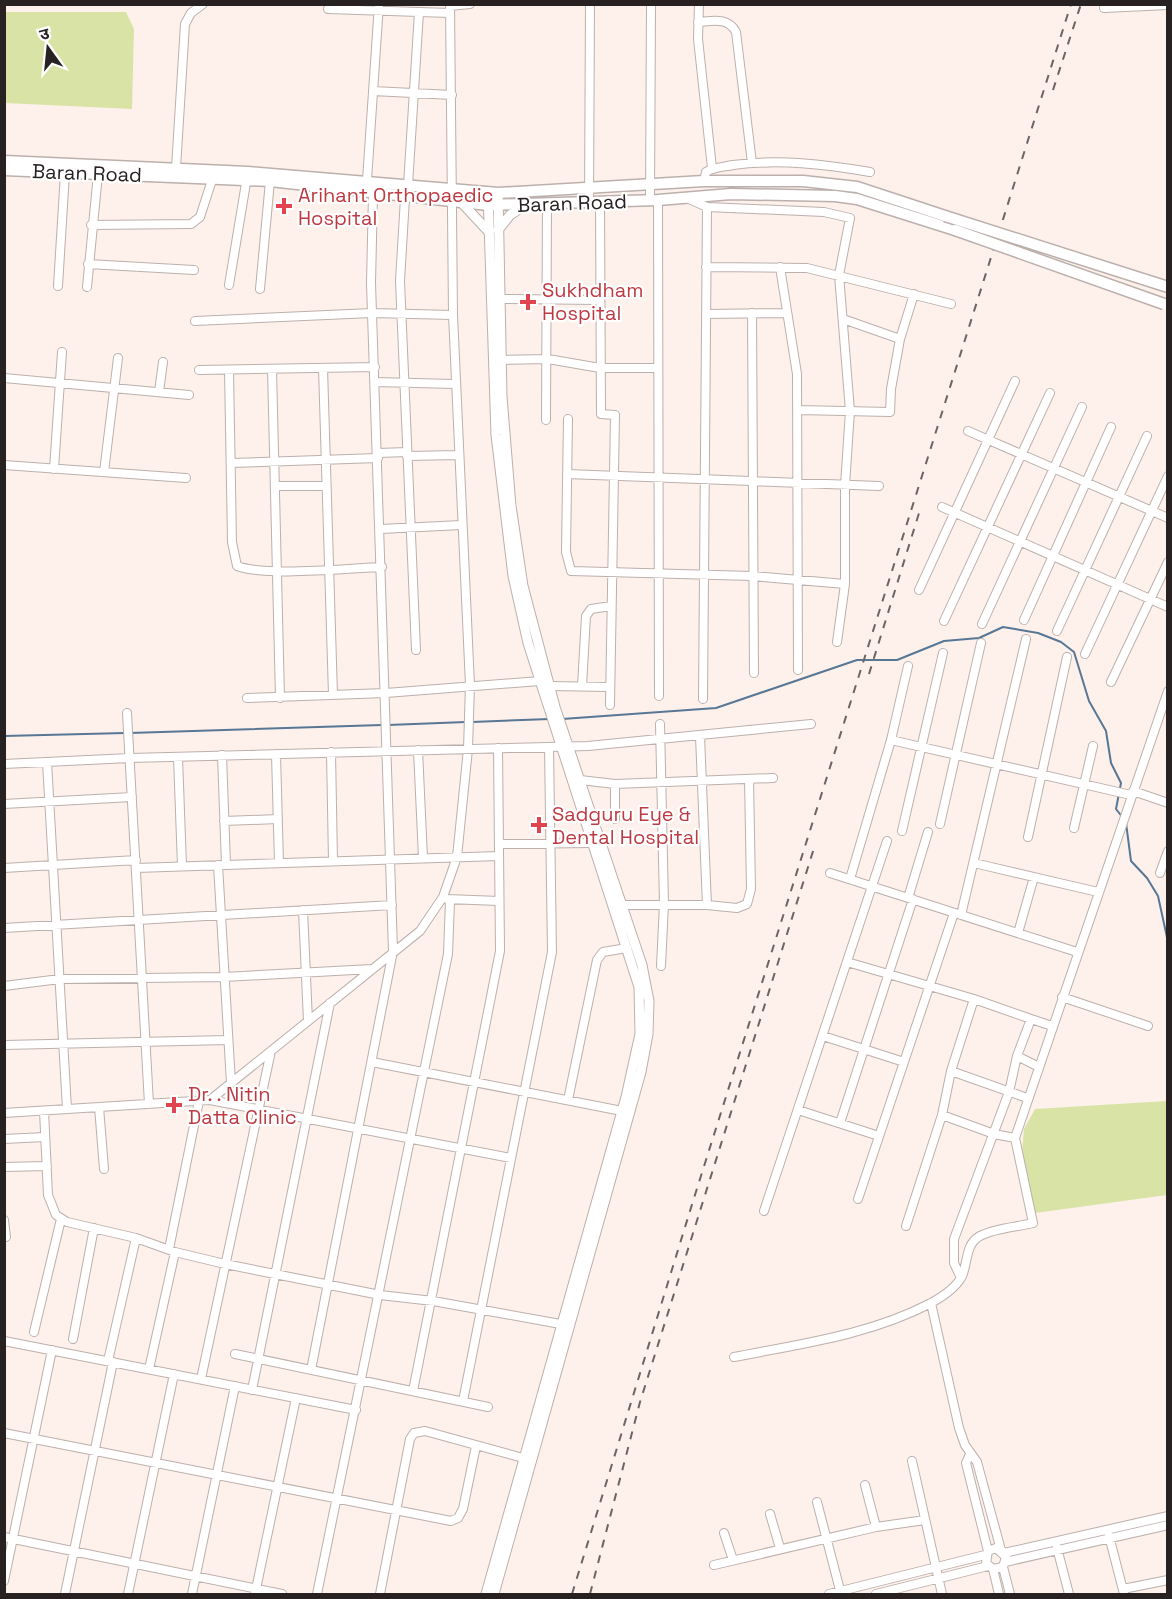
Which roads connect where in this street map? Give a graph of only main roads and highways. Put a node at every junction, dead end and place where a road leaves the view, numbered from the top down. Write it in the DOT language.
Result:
graph roads {
  1 [pos="4,161"];
  2 [pos="4,170"];
  3 [pos="247,176"];
  4 [pos="1167,287"];
  5 [pos="1166,304"];
  1 -- 3 [label="main road, Baran Road"];
  2 -- 3 [label="main road, Baran Road"];
  3 -- 4 [label="main road, Baran Road, bridge"];
  3 -- 5 [label="main road, Baran Road, bridge"];
}
